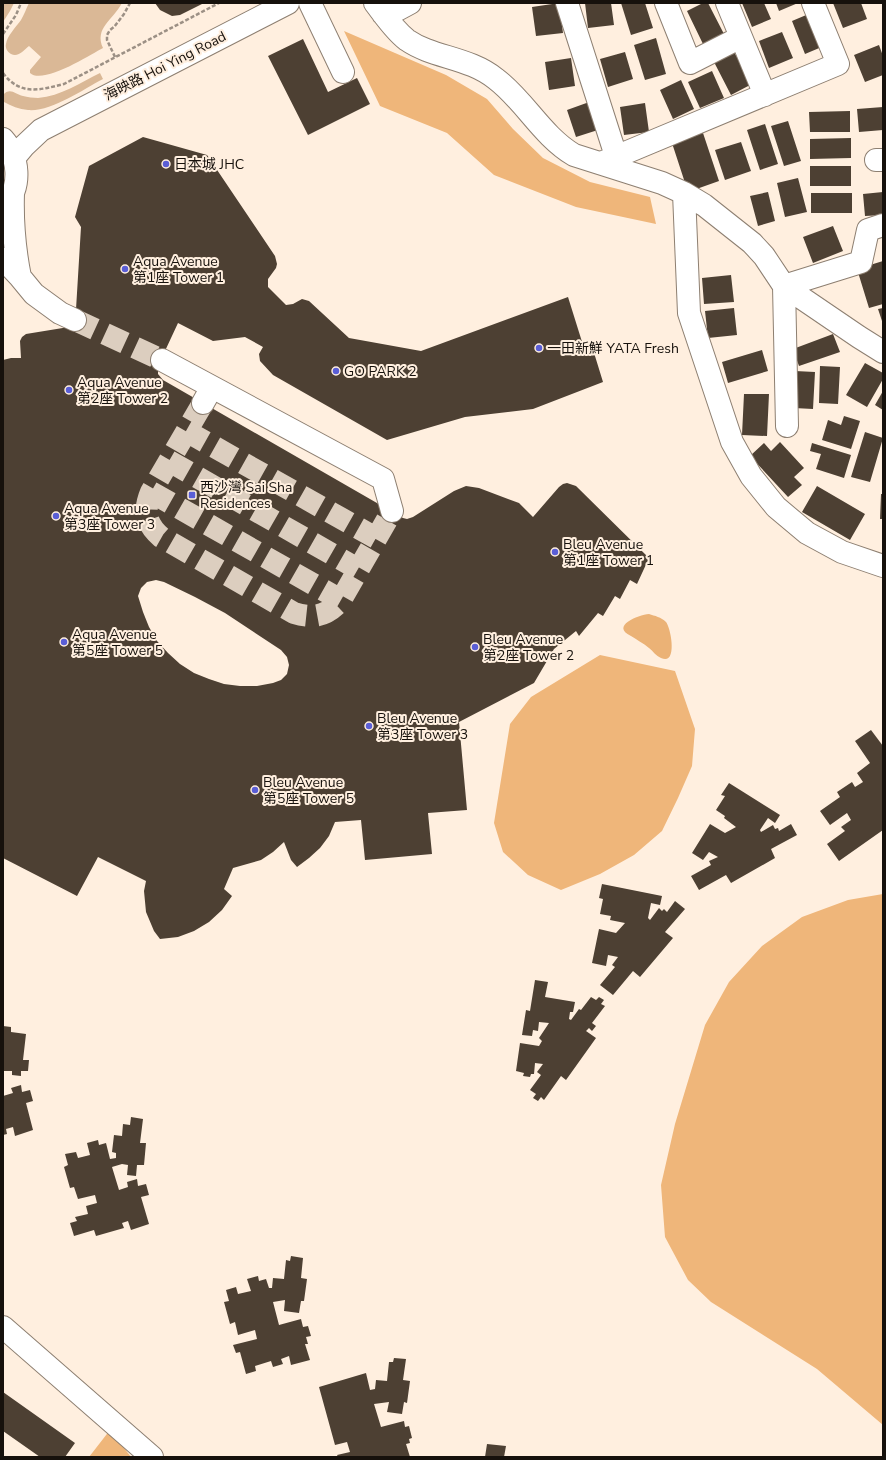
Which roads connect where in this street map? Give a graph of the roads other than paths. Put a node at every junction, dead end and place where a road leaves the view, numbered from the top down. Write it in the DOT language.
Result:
graph roads {
  1 [pos="288,3"];
  2 [pos="310,3"];
  3 [pos="410,3"];
  4 [pos="567,3"];
  5 [pos="666,3"];
  6 [pos="727,3"];
  7 [pos="814,3"];
  8 [pos="379,9"];
  9 [pos="741,37"];
  10 [pos="343,72"];
  11 [pos="765,95"];
  12 [pos="41,130"];
  13 [pos="3,131"];
  14 [pos="3,139"];
  15 [pos="14,158"];
  16 [pos="608,160"];
  17 [pos="684,193"];
  18 [pos="8,200"];
  19 [pos="883,225"];
  20 [pos="3,259"];
  21 [pos="20,277"];
  22 [pos="784,286"];
  23 [pos="75,320"];
  24 [pos="883,352"];
  25 [pos="162,360"];
  26 [pos="787,426"];
  27 [pos="392,511"];
  28 [pos="883,566"];
  29 [pos="3,1327"];
  30 [pos="152,1457"];
  1 -- 12 [label="street, 海映路 Hoi Ying Road"];
  2 -- 10 [label="street"];
  3 -- 8 [label="street"];
  4 -- 16 [label="street"];
  5 -- 9 [label="street"];
  6 -- 9 [label="street"];
  7 -- 11 [label="street"];
  8 -- 16 [label="street"];
  9 -- 11 [label="street"];
  11 -- 16 [label="street"];
  12 -- 13 [label="street, 海映路 Hoi Ying Road"];
  12 -- 15 [label="street, 海映路 Hoi Ying Road"];
  14 -- 15 [label="street"];
  15 -- 18 [label="street"];
  16 -- 17 [label="street"];
  17 -- 22 [label="street"];
  17 -- 28 [label="street"];
  18 -- 21 [label="street"];
  19 -- 22 [label="street"];
  20 -- 21 [label="street"];
  21 -- 23 [label="street"];
  22 -- 24 [label="street"];
  22 -- 26 [label="street"];
  25 -- 27 [label="street"];
  29 -- 30 [label="street"];
}
